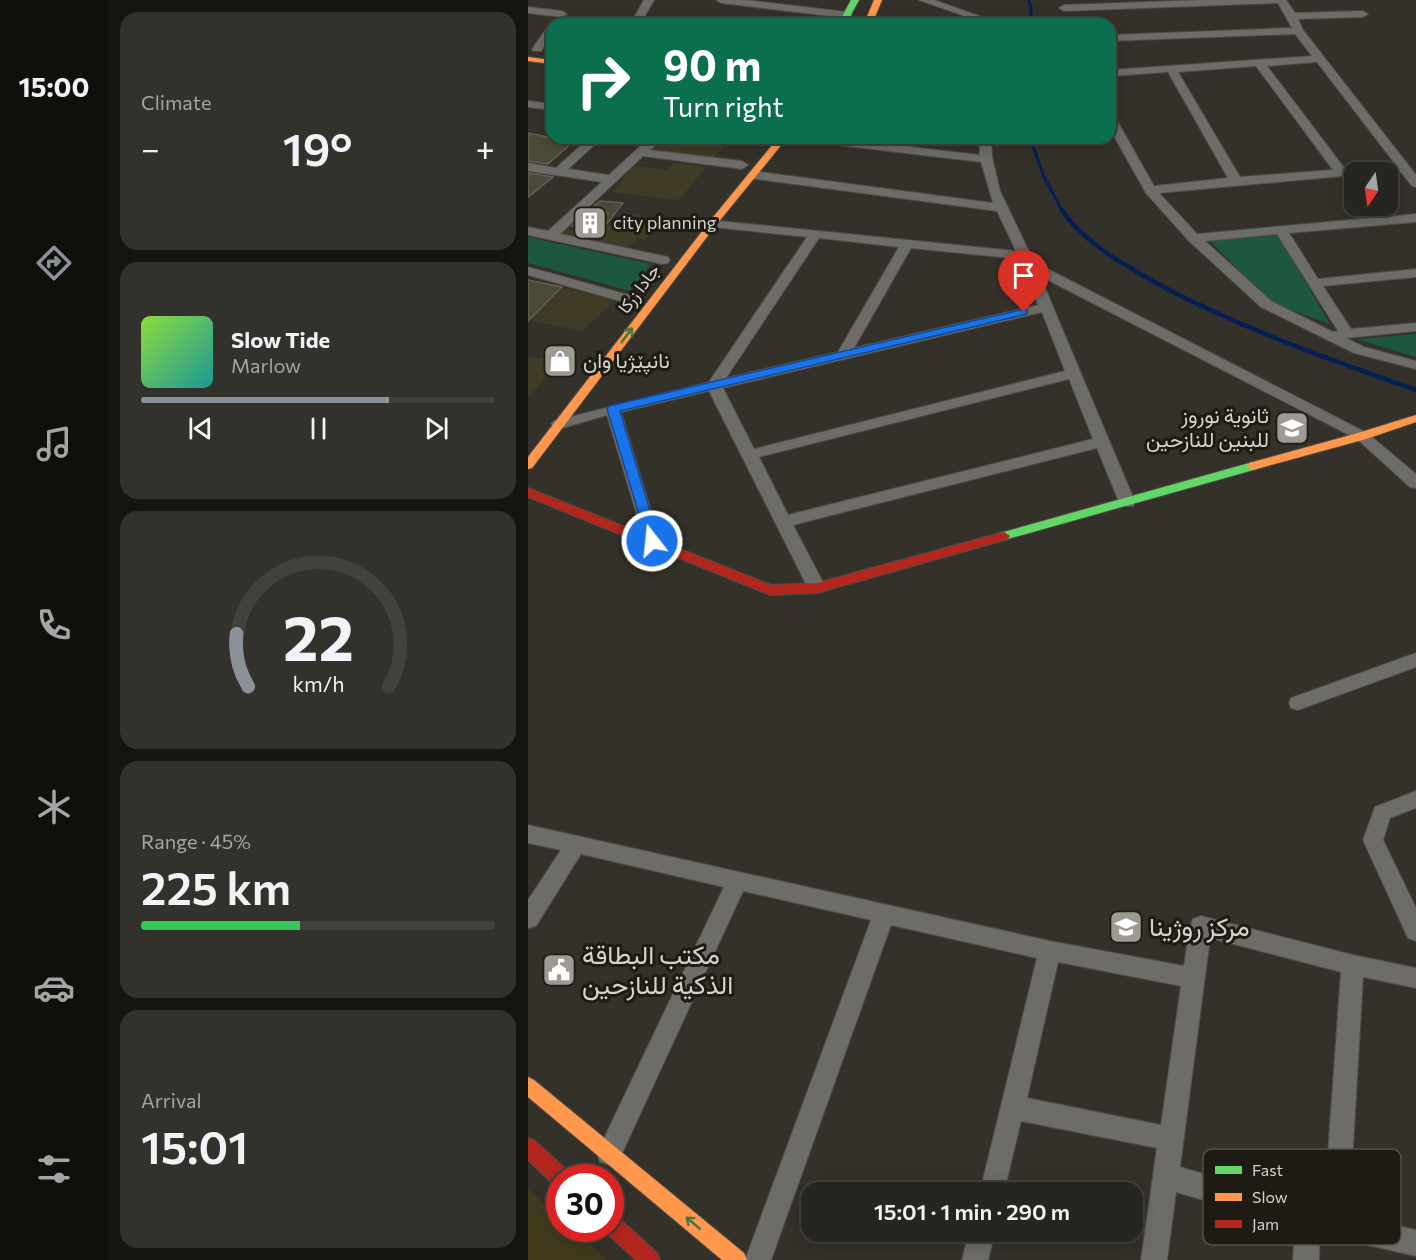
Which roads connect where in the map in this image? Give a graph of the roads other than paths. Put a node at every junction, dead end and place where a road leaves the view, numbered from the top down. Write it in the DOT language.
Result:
graph roads {
  1 [pos="649,0"];
  2 [pos="721,0"];
  3 [pos="855,0"];
  4 [pos="879,0"];
  5 [pos="924,0"];
  6 [pos="1281,0"];
  7 [pos="764,2"];
  8 [pos="1064,8"];
  9 [pos="528,10"];
  10 [pos="1363,14"];
  11 [pos="1292,16"];
  12 [pos="980,17"];
  13 [pos="559,18"];
  14 [pos="638,18"];
  15 [pos="840,18"];
  16 [pos="846,18"];
  17 [pos="871,18"];
  18 [pos="1298,31"];
  19 [pos="546,35"];
  20 [pos="1116,38"];
  21 [pos="546,51"];
  22 [pos="531,52"];
  23 [pos="546,59"];
  24 [pos="1320,60"];
  25 [pos="1259,63"];
  26 [pos="1171,69"];
  27 [pos="1116,73"];
  28 [pos="528,104"];
  29 [pos="546,107"];
  30 [pos="546,108"];
  31 [pos="528,117"];
  32 [pos="1116,133"];
  33 [pos="589,144"];
  34 [pos="649,144"];
  35 [pos="778,144"];
  36 [pos="856,144"];
  37 [pos="985,144"];
  38 [pos="639,152"];
  39 [pos="986,159"];
  40 [pos="745,160"];
  41 [pos="528,167"];
  42 [pos="1404,168"];
  43 [pos="558,172"];
  44 [pos="1342,173"];
  45 [pos="753,175"];
  46 [pos="609,179"];
  47 [pos="1236,181"];
  48 [pos="728,182"];
  49 [pos="1416,183"];
  50 [pos="1150,190"];
  51 [pos="999,208"];
  52 [pos="1416,218"];
  53 [pos="713,223"];
  54 [pos="528,231"];
  55 [pos="1282,232"];
  56 [pos="815,234"];
  57 [pos="550,236"];
  58 [pos="1194,238"];
  59 [pos="906,245"];
  60 [pos="667,255"];
  61 [pos="1027,260"];
  62 [pos="528,271"];
  63 [pos="1416,273"];
  64 [pos="651,276"];
  65 [pos="1315,283"];
  66 [pos="631,300"];
  67 [pos="1046,307"];
  68 [pos="1416,327"];
  69 [pos="1347,334"];
  70 [pos="1330,336"];
  71 [pos="843,355"];
  72 [pos="1416,364"];
  73 [pos="1074,374"];
  74 [pos="714,385"];
  75 [pos="613,409"];
  76 [pos="1416,418"];
  77 [pos="559,424"];
  78 [pos="1362,436"];
  79 [pos="1102,442"];
  80 [pos="749,455"];
  81 [pos="528,465"];
  82 [pos="1416,483"];
  83 [pos="528,492"];
  84 [pos="1127,502"];
  85 [pos="784,522"];
  86 [pos="652,541"];
  87 [pos="818,588"];
  88 [pos="1416,660"];
  89 [pos="1298,703"];
  90 [pos="1416,799"];
  91 [pos="528,834"];
  92 [pos="576,844"];
  93 [pos="737,881"];
  94 [pos="884,914"];
  95 [pos="528,919"];
  96 [pos="1416,930"];
  97 [pos="1050,951"];
  98 [pos="1353,965"];
  99 [pos="1411,974"];
  100 [pos="1194,978"];
  101 [pos="528,1086"];
  102 [pos="1012,1107"];
  103 [pos="1171,1138"];
  104 [pos="528,1147"];
  105 [pos="1341,1149"];
  106 [pos="609,1153"];
  107 [pos="546,1164"];
  108 [pos="1166,1176"];
  109 [pos="994,1182"];
  110 [pos="1203,1187"];
  111 [pos="624,1236"];
  112 [pos="1401,1240"];
  113 [pos="980,1242"];
  114 [pos="1416,1243"];
  115 [pos="1307,1245"];
  116 [pos="650,1260"];
  117 [pos="738,1260"];
  118 [pos="758,1260"];
  119 [pos="975,1260"];
  120 [pos="1154,1260"];
  121 [pos="1306,1260"];
  1 -- 14 [label="street"];
  2 -- 7 [label="street"];
  3 -- 16 [label="main road"];
  4 -- 17 [label="main road"];
  5 -- 12 [label="street"];
  6 -- 8 [label="street"];
  6 -- 11 [label="street"];
  7 -- 15 [label="street"];
  9 -- 13 [label="street"];
  10 -- 11 [label="street"];
  11 -- 18 [label="street"];
  18 -- 20 [label="street"];
  18 -- 24 [label="street"];
  19 -- 22 [label="street"];
  21 -- 22 [label="main road"];
  22 -- 23 [label="main road"];
  24 -- 25 [label="street"];
  24 -- 42 [label="street"];
  25 -- 26 [label="street"];
  25 -- 44 [label="street"];
  26 -- 27 [label="street"];
  26 -- 47 [label="street"];
  28 -- 29 [label="street"];
  30 -- 31 [label="street"];
  32 -- 50 [label="street"];
  33 -- 43 [label="street"];
  34 -- 38 [label="street"];
  35 -- 45 [label="main road, جادا زرکا"];
  36 -- 39 [label="street"];
  37 -- 39 [label="street"];
  38 -- 40 [label="street"];
  38 -- 46 [label="street"];
  39 -- 51 [label="street"];
  40 -- 48 [label="main road"];
  41 -- 43 [label="street"];
  42 -- 44 [label="street"];
  42 -- 49 [label="street"];
  43 -- 46 [label="street"];
  44 -- 47 [label="street"];
  45 -- 51 [label="street"];
  45 -- 53 [label="main road, جادا زرکا"];
  46 -- 57 [label="street"];
  47 -- 50 [label="street"];
  50 -- 58 [label="street"];
  51 -- 61 [label="street"];
  52 -- 55 [label="street"];
  53 -- 56 [label="street"];
  77 -- 53 [label="main road, جادا زرکا, one-way"];
  54 -- 57 [label="street"];
  55 -- 58 [label="street"];
  55 -- 65 [label="street"];
  56 -- 59 [label="street"];
  56 -- 74 [label="street"];
  57 -- 60 [label="street"];
  58 -- 70 [label="street"];
  59 -- 61 [label="street"];
  59 -- 71 [label="street"];
  60 -- 64 [label="main road, جادا زرکا"];
  61 -- 67 [label="street"];
  61 -- 78 [label="street"];
  62 -- 66 [label="street"];
  63 -- 65 [label="street"];
  65 -- 69 [label="street"];
  67 -- 71 [label="street"];
  67 -- 73 [label="street"];
  68 -- 69 [label="street"];
  69 -- 70 [label="street"];
  70 -- 72 [label="street"];
  71 -- 74 [label="street"];
  73 -- 79 [label="street"];
  73 -- 80 [label="street"];
  74 -- 75 [label="street"];
  74 -- 80 [label="street"];
  75 -- 77 [label="street"];
  75 -- 86 [label="street"];
  76 -- 78 [label="main road"];
  77 -- 81 [label="main road, جادا زرکا"];
  78 -- 82 [label="street"];
  78 -- 84 [label="main road"];
  79 -- 84 [label="street"];
  79 -- 85 [label="street"];
  80 -- 85 [label="street"];
  83 -- 86 [label="main road"];
  84 -- 87 [label="main road"];
  85 -- 87 [label="street"];
  86 -- 87 [label="main road"];
  88 -- 89 [label="street"];
  90 -- 96 [label="street"];
  91 -- 92 [label="street"];
  92 -- 93 [label="street"];
  92 -- 95 [label="street"];
  93 -- 94 [label="street"];
  93 -- 106 [label="street"];
  94 -- 97 [label="street"];
  94 -- 118 [label="street"];
  97 -- 100 [label="street"];
  97 -- 102 [label="street"];
  98 -- 99 [label="street"];
  98 -- 100 [label="street"];
  98 -- 105 [label="street"];
  100 -- 103 [label="street"];
  101 -- 106 [label="main road"];
  102 -- 103 [label="street"];
  102 -- 109 [label="street"];
  103 -- 108 [label="street"];
  104 -- 107 [label="main road"];
  117 -- 106 [label="main road, one-way"];
  108 -- 110 [label="street"];
  108 -- 120 [label="street"];
  111 -- 116 [label="main road"];
  112 -- 114 [label="street"];
  113 -- 119 [label="street"];
  115 -- 121 [label="street"];
}
